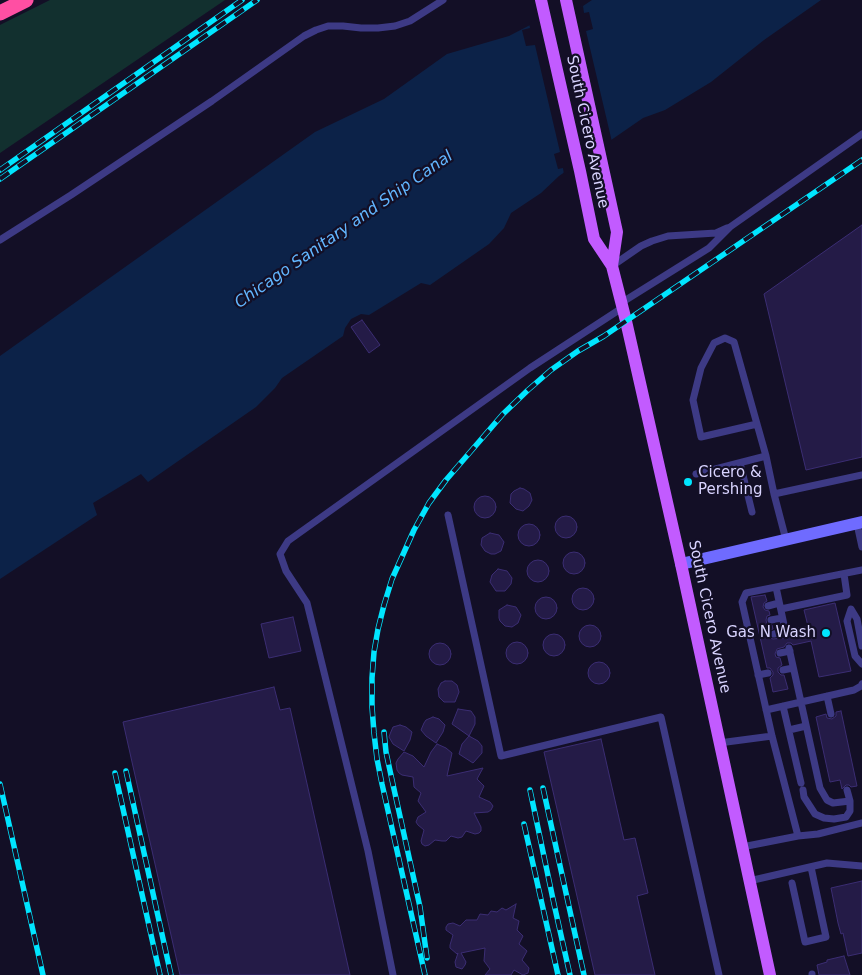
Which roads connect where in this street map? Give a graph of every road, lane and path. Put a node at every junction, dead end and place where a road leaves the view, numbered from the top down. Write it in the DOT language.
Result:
graph roads {
  1 [pos="26,0"];
  2 [pos="443,0"];
  3 [pos="541,0"];
  4 [pos="568,5"];
  5 [pos="0,13"];
  6 [pos="862,134"];
  7 [pos="730,227"];
  8 [pos="0,240"];
  9 [pos="612,266"];
  10 [pos="621,306"];
  11 [pos="757,424"];
  12 [pos="766,456"];
  13 [pos="740,463"];
  14 [pos="696,474"];
  15 [pos="862,475"];
  16 [pos="774,494"];
  17 [pos="752,512"];
  18 [pos="448,515"];
  19 [pos="860,523"];
  20 [pos="786,540"];
  21 [pos="862,547"];
  22 [pos="681,564"];
  23 [pos="862,570"];
  24 [pos="844,574"];
  25 [pos="776,587"];
  26 [pos="847,595"];
  27 [pos="768,606"];
  28 [pos="780,606"];
  29 [pos="753,609"];
  30 [pos="850,609"];
  31 [pos="744,611"];
  32 [pos="782,618"];
  33 [pos="771,620"];
  34 [pos="756,624"];
  35 [pos="747,626"];
  36 [pos="774,634"];
  37 [pos="759,637"];
  38 [pos="750,640"];
  39 [pos="862,646"];
  40 [pos="780,653"];
  41 [pos="764,656"];
  42 [pos="755,658"];
  43 [pos="862,664"];
  44 [pos="793,668"];
  45 [pos="783,670"];
  46 [pos="768,673"];
  47 [pos="758,675"];
  48 [pos="862,684"];
  49 [pos="827,696"];
  50 [pos="800,702"];
  51 [pos="783,706"];
  52 [pos="766,710"];
  53 [pos="831,714"];
  54 [pos="806,726"];
  55 [pos="789,730"];
  56 [pos="772,736"];
  57 [pos="719,744"];
  58 [pos="847,790"];
  59 [pos="850,800"];
  60 [pos="862,823"];
  61 [pos="798,836"];
  62 [pos="742,847"];
  63 [pos="862,866"];
  64 [pos="811,867"];
  65 [pos="749,881"];
  66 [pos="792,883"];
  67 [pos="393,975"];
  68 [pos="719,975"];
  69 [pos="770,975"];
  1 -- 5 [label="highway"];
  2 -- 8 [label="lane"];
  3 -- 9 [label="main road, South Cicero Avenue"];
  4 -- 9 [label="main road, South Cicero Avenue"];
  6 -- 7 [label="lane"];
  7 -- 9 [label="lane"];
  7 -- 10 [label="lane"];
  9 -- 10 [label="main road, South Cicero Avenue"];
  10 -- 22 [label="main road, South Cicero Avenue"];
  10 -- 67 [label="lane"];
  11 -- 11 [label="lane"];
  11 -- 12 [label="lane"];
  12 -- 13 [label="lane"];
  12 -- 16 [label="lane"];
  13 -- 14 [label="lane"];
  13 -- 17 [label="lane"];
  15 -- 16 [label="lane"];
  16 -- 20 [label="lane"];
  18 -- 68 [label="lane"];
  19 -- 20 [label="main road"];
  19 -- 21 [label="lane"];
  20 -- 22 [label="main road"];
  22 -- 57 [label="main road, South Cicero Avenue"];
  23 -- 24 [label="lane"];
  24 -- 25 [label="lane"];
  24 -- 26 [label="lane"];
  25 -- 28 [label="lane"];
  25 -- 31 [label="lane"];
  26 -- 28 [label="lane"];
  26 -- 30 [label="lane"];
  27 -- 28 [label="lane"];
  28 -- 32 [label="lane"];
  29 -- 31 [label="lane"];
  30 -- 39 [label="lane"];
  30 -- 43 [label="lane"];
  31 -- 35 [label="lane"];
  32 -- 33 [label="lane"];
  32 -- 36 [label="lane"];
  34 -- 35 [label="lane"];
  35 -- 38 [label="lane"];
  37 -- 38 [label="lane"];
  38 -- 42 [label="lane"];
  40 -- 44 [label="lane"];
  41 -- 42 [label="lane"];
  42 -- 47 [label="lane"];
  44 -- 45 [label="lane"];
  44 -- 50 [label="lane"];
  46 -- 47 [label="lane"];
  47 -- 52 [label="lane"];
  48 -- 49 [label="lane"];
  49 -- 50 [label="lane"];
  49 -- 53 [label="lane"];
  50 -- 51 [label="lane"];
  50 -- 54 [label="lane"];
  51 -- 52 [label="lane"];
  51 -- 55 [label="lane"];
  52 -- 56 [label="lane"];
  54 -- 55 [label="lane"];
  54 -- 59 [label="lane"];
  55 -- 59 [label="lane"];
  56 -- 57 [label="lane"];
  56 -- 61 [label="lane"];
  57 -- 62 [label="main road, South Cicero Avenue"];
  58 -- 59 [label="lane"];
  60 -- 61 [label="lane"];
  61 -- 62 [label="lane"];
  62 -- 65 [label="main road, South Cicero Avenue"];
  63 -- 64 [label="lane"];
  64 -- 65 [label="lane"];
  64 -- 66 [label="lane"];
  65 -- 69 [label="main road, South Cicero Avenue"];
}
